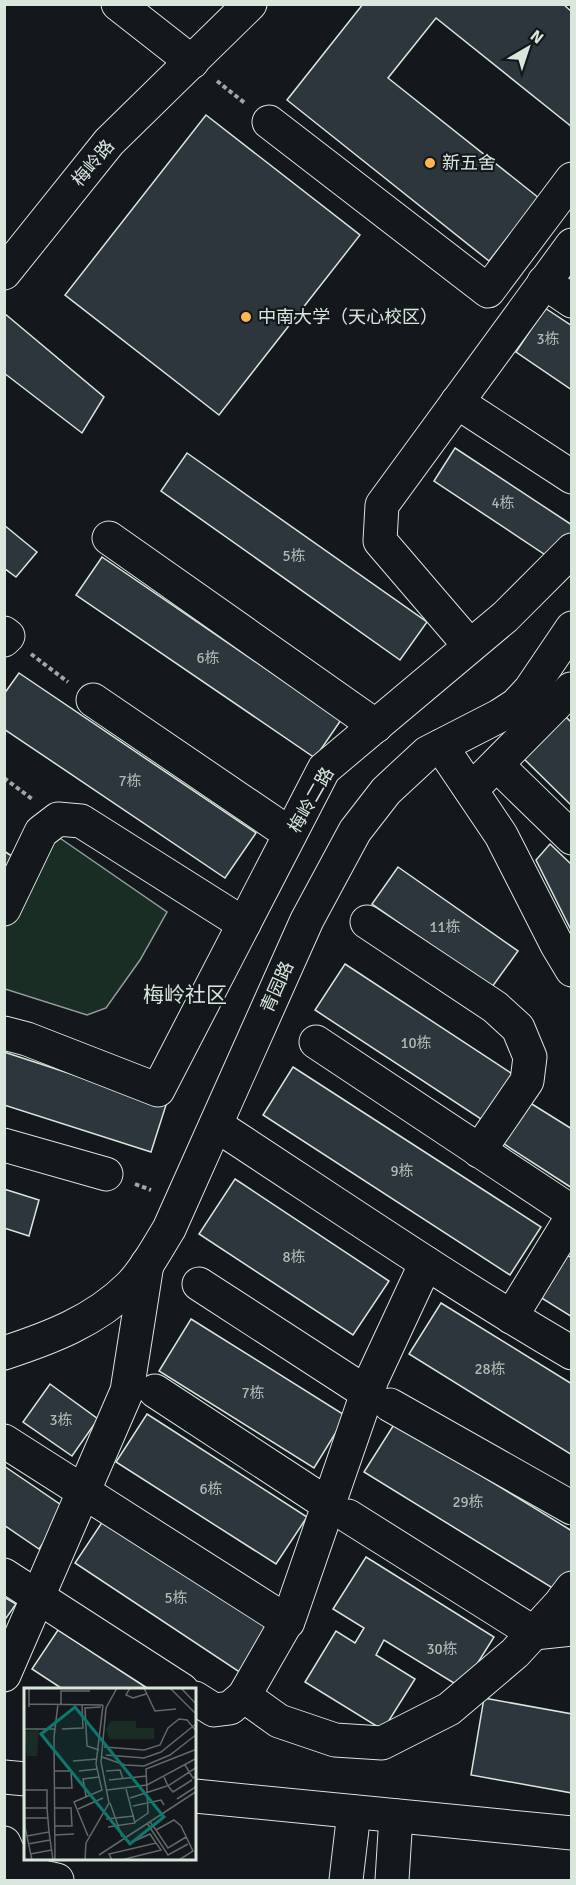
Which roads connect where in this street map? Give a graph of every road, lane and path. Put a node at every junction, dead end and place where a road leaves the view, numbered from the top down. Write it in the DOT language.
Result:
graph roads {
  1 [pos="118,4"];
  2 [pos="250,4"];
  3 [pos="192,62"];
  4 [pos="270,122"];
  5 [pos="572,179"];
  6 [pos="572,245"];
  7 [pos="4,273"];
  8 [pos="544,282"];
  9 [pos="572,301"];
  10 [pos="457,402"];
  11 [pos="572,477"];
  12 [pos="109,538"];
  13 [pos="572,550"];
  14 [pos="572,628"];
  15 [pos="6,636"];
  16 [pos="470,646"];
  17 [pos="547,666"];
  18 [pos="571,690"];
  19 [pos="93,700"];
  20 [pos="376,726"];
  21 [pos="441,746"];
  22 [pos="497,765"];
  23 [pos="471,790"];
  24 [pos="290,834"];
  25 [pos="572,838"];
  26 [pos="4,909"];
  27 [pos="366,922"];
  28 [pos="244,924"];
  29 [pos="572,970"];
  30 [pos="4,1034"];
  31 [pos="316,1042"];
  32 [pos="216,1125"];
  33 [pos="4,1145"];
  34 [pos="479,1151"];
  35 [pos="106,1174"];
  36 [pos="182,1201"];
  37 [pos="572,1212"];
  38 [pos="572,1217"];
  39 [pos="426,1263"];
  40 [pos="147,1264"];
  41 [pos="199,1284"];
  42 [pos="511,1317"];
  43 [pos="4,1353"];
  44 [pos="572,1353"];
  45 [pos="155,1391"];
  46 [pos="379,1399"];
  47 [pos="4,1441"];
  48 [pos="83,1491"];
  49 [pos="572,1508"];
  50 [pos="338,1511"];
  51 [pos="4,1575"];
  52 [pos="572,1588"];
  53 [pos="37,1596"];
  54 [pos="288,1622"];
  55 [pos="572,1629"];
  56 [pos="534,1633"];
  57 [pos="4,1675"];
  58 [pos="179,1688"];
  59 [pos="244,1696"];
  60 [pos="196,1699"];
  61 [pos="4,1777"];
  62 [pos="24,1779"];
  63 [pos="196,1796"];
  64 [pos="354,1812"];
  65 [pos="396,1816"];
  66 [pos="572,1833"];
  67 [pos="12,1865"];
  68 [pos="57,1881"];
  69 [pos="346,1881"];
  70 [pos="392,1881"];
  1 -- 3 [label="street"];
  2 -- 3 [label="street, 梅岭路"];
  3 -- 4 [label="path"];
  3 -- 7 [label="street, 梅岭路"];
  4 -- 5 [label="street"];
  6 -- 8 [label="street"];
  8 -- 9 [label="street"];
  8 -- 10 [label="street"];
  10 -- 11 [label="street"];
  10 -- 16 [label="street"];
  12 -- 20 [label="street"];
  13 -- 16 [label="street, 梅岭二路"];
  14 -- 17 [label="street, 青园路"];
  15 -- 19 [label="path"];
  16 -- 20 [label="street, 梅岭二路"];
  17 -- 18 [label="street"];
  17 -- 21 [label="street, 青园路"];
  18 -- 22 [label="street"];
  19 -- 24 [label="street"];
  20 -- 24 [label="street, 梅岭二路"];
  21 -- 23 [label="street"];
  21 -- 32 [label="street, 青园路"];
  22 -- 23 [label="street"];
  22 -- 25 [label="street"];
  23 -- 29 [label="street"];
  24 -- 28 [label="street, 梅岭二路"];
  26 -- 28 [label="street"];
  27 -- 34 [label="street"];
  28 -- 30 [label="street, 梅岭二路"];
  31 -- 34 [label="street"];
  32 -- 36 [label="street, 青园路"];
  32 -- 39 [label="street"];
  33 -- 35 [label="street"];
  34 -- 37 [label="street"];
  35 -- 36 [label="path"];
  36 -- 40 [label="street, 青园路"];
  38 -- 42 [label="street"];
  39 -- 42 [label="street"];
  39 -- 46 [label="street"];
  40 -- 43 [label="street, 青园路"];
  40 -- 48 [label="street"];
  41 -- 46 [label="street"];
  42 -- 44 [label="street"];
  45 -- 50 [label="street"];
  46 -- 49 [label="street"];
  46 -- 50 [label="street"];
  47 -- 48 [label="street"];
  48 -- 53 [label="street"];
  48 -- 54 [label="street"];
  50 -- 54 [label="street"];
  50 -- 56 [label="street"];
  51 -- 53 [label="street"];
  52 -- 56 [label="street"];
  53 -- 57 [label="street"];
  53 -- 58 [label="street"];
  54 -- 59 [label="street"];
  55 -- 56 [label="street"];
  56 -- 59 [label="street"];
  59 -- 60 [label="street"];
  61 -- 62 [label="street"];
  63 -- 64 [label="street"];
  64 -- 65 [label="street"];
  64 -- 69 [label="street"];
  65 -- 66 [label="street"];
  65 -- 70 [label="street"];
  67 -- 68 [label="street"];
}
